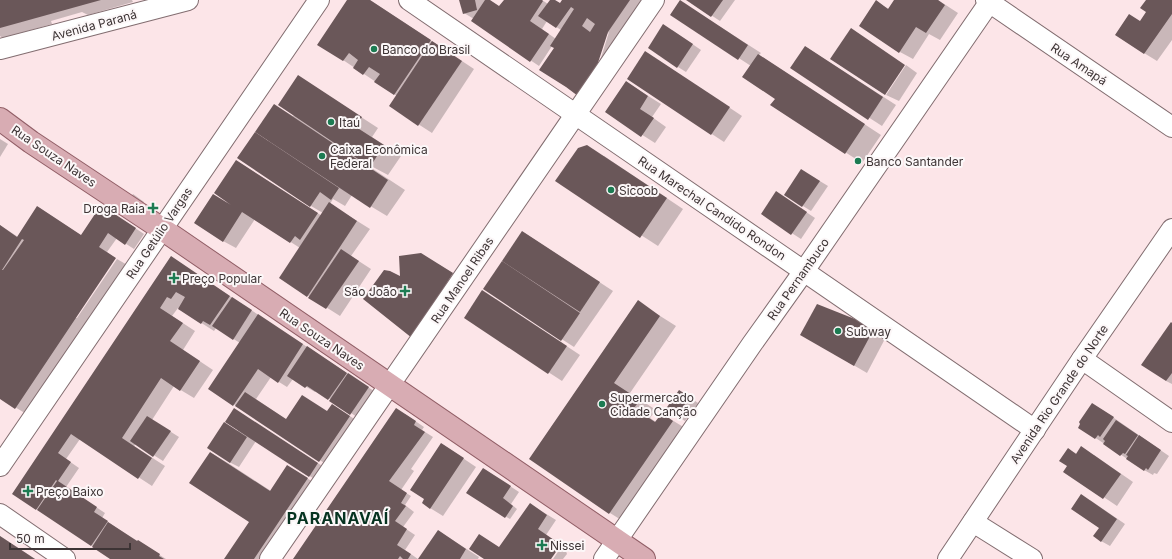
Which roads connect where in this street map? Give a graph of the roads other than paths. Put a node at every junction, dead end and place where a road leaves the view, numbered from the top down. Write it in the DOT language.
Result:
graph roads {
  1 [pos="188,0"];
  2 [pos="319,0"];
  3 [pos="409,0"];
  4 [pos="654,0"];
  5 [pos="989,1"];
  6 [pos="0,49"];
  7 [pos="575,115"];
  8 [pos="0,119"];
  9 [pos="1172,127"];
  10 [pos="162,229"];
  11 [pos="1171,234"];
  12 [pos="804,271"];
  13 [pos="1082,358"];
  14 [pos="390,385"];
  15 [pos="1172,422"];
  16 [pos="1034,430"];
  17 [pos="0,466"];
  18 [pos="0,514"];
  19 [pos="973,522"];
  20 [pos="617,541"];
  21 [pos="65,559"];
  22 [pos="270,559"];
  23 [pos="604,559"];
  24 [pos="644,559"];
  25 [pos="948,559"];
  26 [pos="1032,559"];
  1 -- 6 [label="street, Avenida Paraná"];
  2 -- 10 [label="street, Rua Getúlio Vargas"];
  3 -- 7 [label="street, Rua Marechal Candido Rondon"];
  4 -- 7 [label="street, Rua Manoel Ribas"];
  5 -- 9 [label="street, Rua Amapá"];
  5 -- 12 [label="street, Rua Pernambuco"];
  7 -- 12 [label="street, Rua Marechal Candido Rondon"];
  7 -- 14 [label="street, Rua Manoel Ribas"];
  8 -- 10 [label="main road, Rua Souza Naves"];
  10 -- 14 [label="main road, Rua Souza Naves"];
  10 -- 17 [label="street, Rua Getúlio Vargas"];
  11 -- 13 [label="street, Avenida Rio Grande do Norte"];
  12 -- 16 [label="street, Rua Marechal Candido Rondon"];
  12 -- 20 [label="street, Rua Pernambuco"];
  13 -- 15 [label="street"];
  13 -- 16 [label="street, Avenida Rio Grande do Norte"];
  14 -- 20 [label="main road, Rua Souza Naves"];
  14 -- 22 [label="street, Rua Manoel Ribas"];
  16 -- 19 [label="street, Avenida Rio Grande do Norte"];
  18 -- 21 [label="street"];
  19 -- 25 [label="street, Avenida Rio Grande do Norte"];
  19 -- 26 [label="street"];
  20 -- 23 [label="street, Rua Pernambuco"];
  20 -- 24 [label="main road, Rua Souza Naves"];
}
